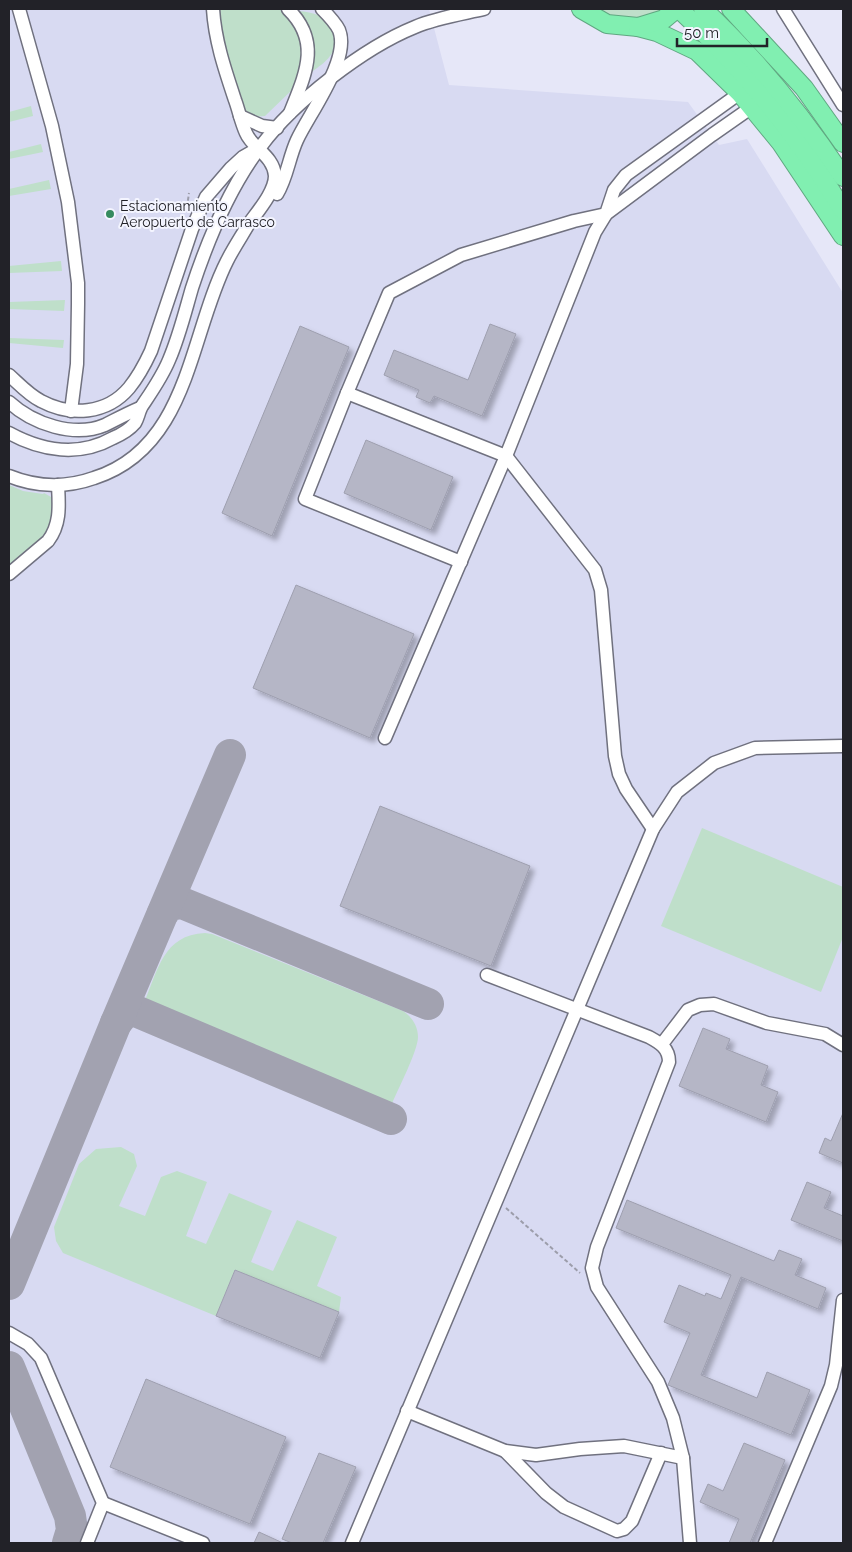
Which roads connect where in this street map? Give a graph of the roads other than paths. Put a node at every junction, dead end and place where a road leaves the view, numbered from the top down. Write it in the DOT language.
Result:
graph roads {
  1 [pos="19,9"];
  2 [pos="213,9"];
  3 [pos="288,9"];
  4 [pos="322,9"];
  5 [pos="484,9"];
  6 [pos="581,9"];
  7 [pos="677,9"];
  8 [pos="731,9"];
  9 [pos="783,9"];
  10 [pos="704,17"];
  11 [pos="638,28"];
  12 [pos="332,78"];
  13 [pos="740,93"];
  14 [pos="843,105"];
  15 [pos="752,108"];
  16 [pos="289,115"];
  17 [pos="240,116"];
  18 [pos="276,128"];
  19 [pos="843,143"];
  20 [pos="259,148"];
  21 [pos="843,177"];
  22 [pos="265,203"];
  23 [pos="843,210"];
  24 [pos="606,214"];
  25 [pos="843,236"];
  26 [pos="9,375"];
  27 [pos="347,392"];
  28 [pos="9,402"];
  29 [pos="140,408"];
  30 [pos="71,411"];
  31 [pos="9,433"];
  32 [pos="506,456"];
  33 [pos="9,476"];
  34 [pos="58,485"];
  35 [pos="461,562"];
  36 [pos="9,574"];
  37 [pos="385,738"];
  38 [pos="843,746"];
  39 [pos="653,829"];
  40 [pos="487,975"];
  41 [pos="576,1010"];
  42 [pos="662,1044"];
  43 [pos="843,1045"];
  44 [pos="843,1300"];
  45 [pos="9,1333"];
  46 [pos="407,1411"];
  47 [pos="505,1451"];
  48 [pos="661,1453"];
  49 [pos="684,1458"];
  50 [pos="103,1503"];
  51 [pos="87,1543"];
  52 [pos="203,1543"];
  53 [pos="352,1543"];
  54 [pos="690,1543"];
  55 [pos="765,1543"];
  1 -- 30 [label="street"];
  2 -- 17 [label="street"];
  3 -- 16 [label="street"];
  4 -- 12 [label="street"];
  5 -- 12 [label="street"];
  6 -- 11 [label="highway"];
  7 -- 10 [label="highway"];
  7 -- 11 [label="highway"];
  8 -- 19 [label="highway"];
  9 -- 14 [label="street"];
  10 -- 21 [label="highway"];
  10 -- 23 [label="highway"];
  11 -- 13 [label="highway"];
  12 -- 16 [label="street"];
  12 -- 22 [label="street"];
  13 -- 15 [label="highway"];
  13 -- 24 [label="street"];
  15 -- 24 [label="street"];
  15 -- 25 [label="highway"];
  16 -- 18 [label="street"];
  17 -- 18 [label="street"];
  17 -- 20 [label="street"];
  18 -- 20 [label="street"];
  20 -- 22 [label="street"];
  20 -- 29 [label="street"];
  20 -- 30 [label="street"];
  22 -- 34 [label="street"];
  24 -- 27 [label="street"];
  24 -- 32 [label="street"];
  26 -- 30 [label="street"];
  27 -- 32 [label="street"];
  27 -- 35 [label="street"];
  28 -- 29 [label="street"];
  29 -- 31 [label="street"];
  32 -- 35 [label="street"];
  32 -- 39 [label="street"];
  33 -- 34 [label="street"];
  34 -- 36 [label="street"];
  35 -- 37 [label="street"];
  38 -- 39 [label="street"];
  39 -- 41 [label="street"];
  40 -- 41 [label="street"];
  41 -- 42 [label="street"];
  41 -- 46 [label="street"];
  42 -- 43 [label="street"];
  42 -- 49 [label="street"];
  44 -- 55 [label="street"];
  45 -- 50 [label="street"];
  46 -- 47 [label="street"];
  46 -- 53 [label="street"];
  47 -- 48 [label="street"];
  47 -- 48 [label="street"];
  48 -- 49 [label="street"];
  49 -- 54 [label="street"];
  50 -- 51 [label="street"];
  50 -- 52 [label="street"];
}
